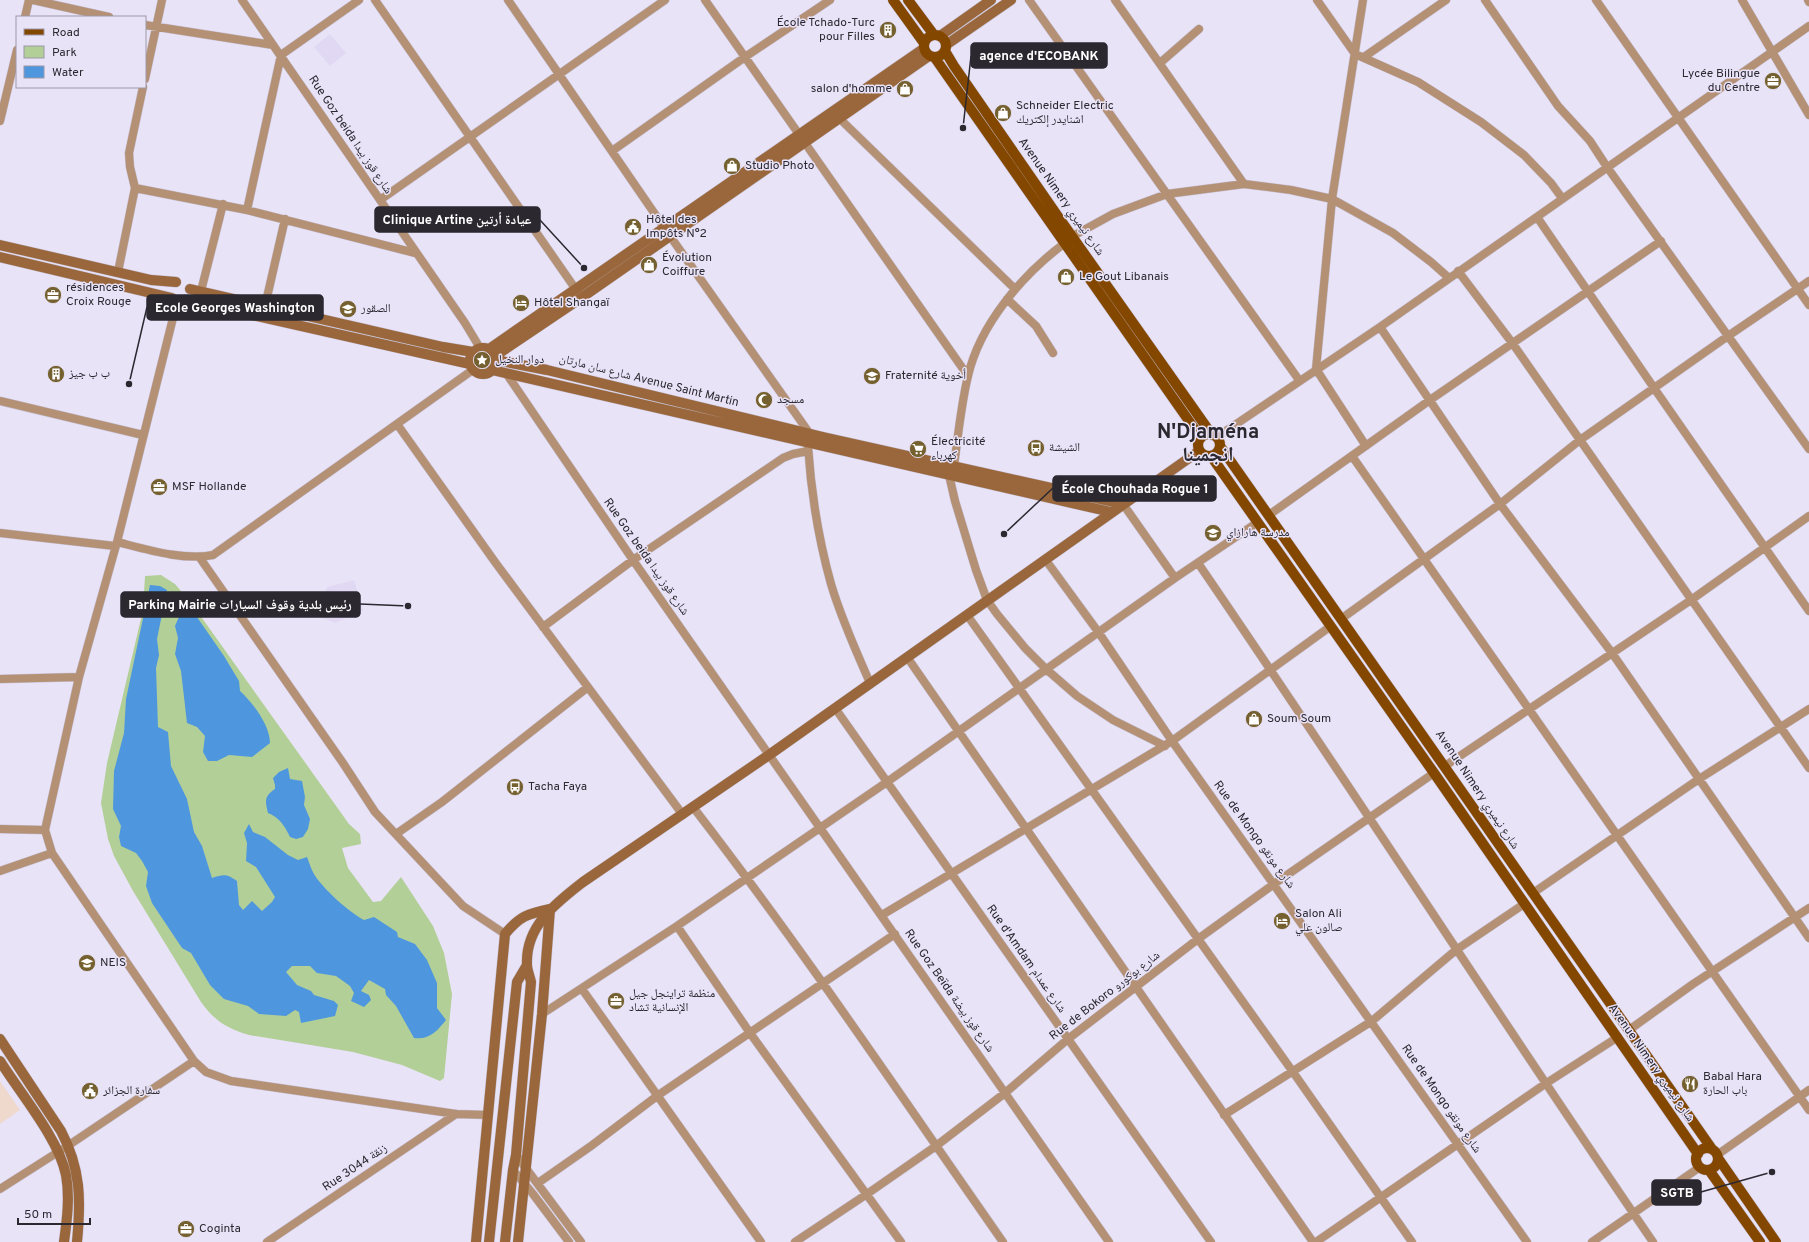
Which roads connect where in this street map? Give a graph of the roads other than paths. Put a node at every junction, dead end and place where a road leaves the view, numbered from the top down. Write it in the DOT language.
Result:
graph roads {
  1 [pos="29,0"];
  2 [pos="33,0"];
  3 [pos="162,0"];
  4 [pos="242,0"];
  5 [pos="359,0"];
  6 [pos="375,0"];
  7 [pos="665,0"];
  8 [pos="705,0"];
  9 [pos="830,0"];
  10 [pos="893,0"];
  11 [pos="908,0"];
  12 [pos="991,0"];
  13 [pos="1011,0"];
  14 [pos="1029,0"];
  15 [pos="1115,0"];
  16 [pos="1317,0"];
  17 [pos="1363,0"];
  18 [pos="1446,0"];
  19 [pos="1485,0"];
  20 [pos="1596,0"];
  21 [pos="1742,0"];
  22 [pos="511,1"];
  23 [pos="25,16"];
  24 [pos="105,16"];
  25 [pos="146,25"];
  26 [pos="1809,26"];
  27 [pos="156,27"];
  28 [pos="1199,29"];
  29 [pos="937,35"];
  30 [pos="273,45"];
  31 [pos="946,48"];
  32 [pos="928,51"];
  33 [pos="1773,51"];
  34 [pos="16,54"];
  35 [pos="1355,54"];
  36 [pos="281,55"];
  37 [pos="745,57"];
  38 [pos="1364,57"];
  39 [pos="1160,63"];
  40 [pos="146,74"];
  41 [pos="559,75"];
  42 [pos="143,88"];
  43 [pos="1809,115"];
  44 [pos="1678,117"];
  45 [pos="839,118"];
  46 [pos="0,121"];
  47 [pos="470,137"];
  48 [pos="802,138"];
  49 [pos="612,151"];
  50 [pos="1607,167"];
  51 [pos="1244,184"];
  52 [pos="135,188"];
  53 [pos="1167,194"];
  54 [pos="1562,198"];
  55 [pos="1332,199"];
  56 [pos="380,200"];
  57 [pos="223,204"];
  58 [pos="247,210"];
  59 [pos="1537,217"];
  60 [pos="285,219"];
  61 [pos="668,232"];
  62 [pos="1073,236"];
  63 [pos="1661,241"];
  64 [pos="1065,243"];
  65 [pos="0,245"];
  66 [pos="415,253"];
  67 [pos="0,257"];
  68 [pos="1458,271"];
  69 [pos="118,272"];
  70 [pos="1448,278"];
  71 [pos="1809,281"];
  72 [pos="176,282"];
  73 [pos="190,289"];
  74 [pos="1015,289"];
  75 [pos="1798,289"];
  76 [pos="201,291"];
  77 [pos="1588,291"];
  78 [pos="579,294"];
  79 [pos="1007,299"];
  80 [pos="178,300"];
  81 [pos="1809,305"];
  82 [pos="265,306"];
  83 [pos="1380,327"];
  84 [pos="1728,336"];
  85 [pos="1513,344"];
  86 [pos="1053,353"];
  87 [pos="488,356"];
  88 [pos="472,366"];
  89 [pos="1316,369"];
  90 [pos="506,373"];
  91 [pos="968,376"];
  92 [pos="1299,380"];
  93 [pos="1654,388"];
  94 [pos="1430,400"];
  95 [pos="0,401"];
  96 [pos="397,424"];
  97 [pos="143,435"];
  98 [pos="1201,438"];
  99 [pos="1216,439"];
  100 [pos="1580,440"];
  101 [pos="809,442"];
  102 [pos="1366,446"];
  103 [pos="1809,449"];
  104 [pos="1199,451"];
  105 [pos="1211,456"];
  106 [pos="1352,456"];
  107 [pos="951,471"];
  108 [pos="1123,504"];
  109 [pos="1500,504"];
  110 [pos="1111,512"];
  111 [pos="1269,515"];
  112 [pos="1809,516"];
  113 [pos="1258,522"];
  114 [pos="0,533"];
  115 [pos="116,544"];
  116 [pos="1765,548"];
  117 [pos="200,558"];
  118 [pos="1045,559"];
  119 [pos="1423,559"];
  120 [pos="633,560"];
  121 [pos="1198,563"];
  122 [pos="1175,578"];
  123 [pos="987,600"];
  124 [pos="1691,600"];
  125 [pos="1809,611"];
  126 [pos="967,615"];
  127 [pos="1342,619"];
  128 [pos="543,626"];
  129 [pos="1331,626"];
  130 [pos="1099,633"];
  131 [pos="1612,653"];
  132 [pos="907,657"];
  133 [pos="1046,669"];
  134 [pos="1271,670"];
  135 [pos="79,677"];
  136 [pos="0,679"];
  137 [pos="870,683"];
  138 [pos="588,687"];
  139 [pos="1020,688"];
  140 [pos="835,708"];
  141 [pos="1530,708"];
  142 [pos="1809,709"];
  143 [pos="1780,728"];
  144 [pos="958,731"];
  145 [pos="1168,744"];
  146 [pos="769,755"];
  147 [pos="1445,766"];
  148 [pos="1809,768"];
  149 [pos="1434,773"];
  150 [pos="1699,779"];
  151 [pos="887,782"];
  152 [pos="1092,790"];
  153 [pos="693,807"];
  154 [pos="682,815"];
  155 [pos="1369,817"];
  156 [pos="820,827"];
  157 [pos="0,829"];
  158 [pos="46,830"];
  159 [pos="1026,830"];
  160 [pos="396,834"];
  161 [pos="1616,836"];
  162 [pos="52,853"];
  163 [pos="0,871"];
  164 [pos="950,874"];
  165 [pos="746,876"];
  166 [pos="1274,884"];
  167 [pos="1533,893"];
  168 [pos="1524,904"];
  169 [pos="1809,908"];
  170 [pos="550,909"];
  171 [pos="882,915"];
  172 [pos="1794,918"];
  173 [pos="677,926"];
  174 [pos="505,934"];
  175 [pos="895,934"];
  176 [pos="1809,938"];
  177 [pos="1198,939"];
  178 [pos="1456,950"];
  179 [pos="527,965"];
  180 [pos="1712,973"];
  181 [pos="824,984"];
  182 [pos="1135,987"];
  183 [pos="582,989"];
  184 [pos="542,1014"];
  185 [pos="1372,1021"];
  186 [pos="1629,1030"];
  187 [pos="750,1033"];
  188 [pos="1618,1037"];
  189 [pos="0,1039"];
  190 [pos="1068,1039"];
  191 [pos="0,1061"];
  192 [pos="194,1061"];
  193 [pos="1293,1072"];
  194 [pos="1545,1084"];
  195 [pos="1809,1090"];
  196 [pos="1004,1093"];
  197 [pos="657,1096"];
  198 [pos="1800,1097"];
  199 [pos="1809,1110"];
  200 [pos="456,1114"];
  201 [pos="1224,1115"];
  202 [pos="488,1116"];
  203 [pos="1458,1144"];
  204 [pos="69,1145"];
  205 [pos="936,1146"];
  206 [pos="58,1152"];
  207 [pos="1698,1154"];
  208 [pos="1716,1154"];
  209 [pos="516,1155"];
  210 [pos="526,1167"];
  211 [pos="1704,1168"];
  212 [pos="513,1170"];
  213 [pos="523,1182"];
  214 [pos="538,1183"];
  215 [pos="0,1189"];
  216 [pos="867,1194"];
  217 [pos="1380,1198"];
  218 [pos="1633,1213"];
  219 [pos="64,1242"];
  220 [pos="77,1242"];
  221 [pos="267,1242"];
  222 [pos="476,1242"];
  223 [pos="489,1242"];
  224 [pos="505,1242"];
  225 [pos="518,1242"];
  226 [pos="569,1242"];
  227 [pos="581,1242"];
  228 [pos="761,1242"];
  229 [pos="795,1242"];
  230 [pos="901,1242"];
  231 [pos="1003,1242"];
  232 [pos="1109,1242"];
  233 [pos="1211,1242"];
  234 [pos="1313,1242"];
  235 [pos="1316,1242"];
  236 [pos="1412,1242"];
  237 [pos="1527,1242"];
  238 [pos="1592,1242"];
  239 [pos="1653,1242"];
  240 [pos="1760,1242"];
  241 [pos="1776,1242"];
  1 -- 23 [label="street"];
  2 -- 24 [label="street"];
  3 -- 27 [label="street"];
  4 -- 30 [label="street, Rue Goz beida شارع قوز بيدا"];
  5 -- 36 [label="street"];
  6 -- 47 [label="street"];
  7 -- 41 [label="street"];
  8 -- 37 [label="street"];
  9 -- 37 [label="street"];
  10 -- 32 [label="main road, Avenue Nimery شارع نيميري"];
  11 -- 29 [label="main road, Avenue Nimery شارع نيميري"];
  12 -- 29 [label="main road"];
  13 -- 31 [label="main road"];
  14 -- 53 [label="street"];
  15 -- 39 [label="street"];
  16 -- 35 [label="street"];
  17 -- 35 [label="street"];
  18 -- 38 [label="street"];
  19 -- 50 [label="street"];
  20 -- 44 [label="street"];
  21 -- 33 [label="street"];
  22 -- 41 [label="street"];
  25 -- 27 [label="street"];
  26 -- 33 [label="street"];
  27 -- 30 [label="street"];
  27 -- 40 [label="street"];
  28 -- 39 [label="street"];
  29 -- 31 [label="main road, Avenue Nimery شارع نيميري"];
  29 -- 32 [label="main road"];
  30 -- 36 [label="street, Rue Goz beida شارع قوز بيدا"];
  31 -- 32 [label="main road"];
  31 -- 62 [label="main road, Avenue Nimery شارع نيميري"];
  32 -- 45 [label="main road"];
  32 -- 48 [label="main road"];
  32 -- 64 [label="main road, Avenue Nimery شارع نيميري"];
  33 -- 43 [label="street"];
  33 -- 44 [label="street"];
  34 -- 46 [label="street"];
  35 -- 38 [label="street"];
  35 -- 55 [label="street"];
  36 -- 56 [label="street, Rue Goz beida شارع قوز بيدا"];
  36 -- 58 [label="street"];
  37 -- 48 [label="street"];
  37 -- 49 [label="street"];
  38 -- 54 [label="street"];
  39 -- 51 [label="street"];
  41 -- 47 [label="street"];
  41 -- 49 [label="street"];
  42 -- 52 [label="street"];
  44 -- 50 [label="street"];
  44 -- 75 [label="street"];
  45 -- 48 [label="main road"];
  45 -- 74 [label="street"];
  47 -- 56 [label="street"];
  47 -- 78 [label="street"];
  48 -- 61 [label="main road"];
  48 -- 91 [label="street"];
  49 -- 61 [label="street"];
  50 -- 54 [label="street"];
  50 -- 63 [label="street"];
  51 -- 53 [label="street"];
  51 -- 55 [label="street"];
  52 -- 57 [label="street"];
  52 -- 69 [label="street"];
  53 -- 62 [label="street"];
  53 -- 92 [label="street"];
  54 -- 59 [label="street"];
  55 -- 70 [label="street"];
  55 -- 89 [label="street"];
  56 -- 66 [label="street, Rue Goz beida شارع قوز بيدا"];
  57 -- 58 [label="street"];
  57 -- 76 [label="street"];
  58 -- 60 [label="street"];
  59 -- 68 [label="street"];
  59 -- 77 [label="street"];
  60 -- 66 [label="street"];
  60 -- 82 [label="street"];
  61 -- 78 [label="main road"];
  61 -- 101 [label="street"];
  62 -- 99 [label="main road, Avenue Nimery شارع نيميري"];
  63 -- 77 [label="street"];
  63 -- 84 [label="street"];
  64 -- 74 [label="street"];
  64 -- 98 [label="main road, Avenue Nimery شارع نيميري"];
  65 -- 69 [label="main road"];
  66 -- 87 [label="street, Rue Goz beida شارع قوز بيدا"];
  67 -- 80 [label="main road"];
  68 -- 70 [label="street"];
  68 -- 85 [label="street"];
  69 -- 72 [label="main road"];
  70 -- 83 [label="street"];
  71 -- 75 [label="street"];
  72 -- 73 [label="main road"];
  72 -- 80 [label="main road"];
  73 -- 76 [label="main road, شارع سان مارتان Avenue Saint Martin"];
  73 -- 80 [label="main road"];
  74 -- 79 [label="street"];
  75 -- 81 [label="street"];
  75 -- 84 [label="street"];
  76 -- 82 [label="main road, شارع سان مارتان Avenue Saint Martin"];
  77 -- 85 [label="street"];
  77 -- 93 [label="street"];
  78 -- 87 [label="main road"];
  79 -- 86 [label="street"];
  79 -- 91 [label="street"];
  80 -- 88 [label="main road"];
  80 -- 97 [label="street"];
  82 -- 87 [label="main road, شارع سان مارتان Avenue Saint Martin"];
  83 -- 89 [label="street"];
  83 -- 94 [label="street"];
  84 -- 93 [label="street"];
  84 -- 103 [label="street"];
  85 -- 94 [label="street"];
  85 -- 100 [label="street"];
  87 -- 88 [label="main road"];
  87 -- 88 [label="main road"];
  87 -- 90 [label="main road, شارع سان مارتان Avenue Saint Martin"];
  87 -- 101 [label="main road, شارع سان مارتان Avenue Saint Martin"];
  88 -- 96 [label="street"];
  89 -- 92 [label="street"];
  89 -- 102 [label="street"];
  90 -- 101 [label="main road, شارع سان مارتان Avenue Saint Martin"];
  90 -- 120 [label="street, Rue Goz beida شارع قوز بيدا"];
  91 -- 107 [label="street"];
  92 -- 99 [label="street"];
  93 -- 100 [label="street"];
  93 -- 116 [label="street"];
  94 -- 102 [label="street"];
  94 -- 109 [label="street"];
  95 -- 97 [label="street"];
  96 -- 117 [label="street"];
  96 -- 128 [label="street"];
  97 -- 115 [label="street"];
  98 -- 99 [label="main road"];
  98 -- 104 [label="main road"];
  99 -- 105 [label="main road"];
  99 -- 111 [label="main road, Avenue Nimery شارع نيميري"];
  100 -- 109 [label="street"];
  100 -- 124 [label="street"];
  101 -- 107 [label="main road, شارع سان مارتان Avenue Saint Martin"];
  101 -- 120 [label="street"];
  101 -- 137 [label="street"];
  102 -- 106 [label="street"];
  104 -- 105 [label="main road"];
  104 -- 108 [label="main road"];
  105 -- 113 [label="main road, Avenue Nimery شارع نيميري"];
  106 -- 111 [label="street"];
  106 -- 119 [label="street"];
  107 -- 108 [label="main road, شارع سان مارتان Avenue Saint Martin"];
  107 -- 110 [label="main road, شارع سان مارتان Avenue Saint Martin"];
  107 -- 123 [label="street"];
  108 -- 110 [label="main road"];
  108 -- 122 [label="street"];
  109 -- 119 [label="street"];
  109 -- 131 [label="street"];
  110 -- 118 [label="main road"];
  111 -- 127 [label="main road, Avenue Nimery شارع نيميري"];
  112 -- 116 [label="street"];
  113 -- 121 [label="street"];
  113 -- 129 [label="main road, Avenue Nimery شارع نيميري"];
  114 -- 115 [label="street"];
  115 -- 117 [label="street"];
  115 -- 135 [label="street"];
  116 -- 124 [label="street"];
  116 -- 125 [label="street"];
  117 -- 160 [label="street"];
  118 -- 123 [label="main road"];
  118 -- 130 [label="street, Rue de Mongo شارع مونقو"];
  119 -- 127 [label="street"];
  119 -- 141 [label="street"];
  120 -- 128 [label="street"];
  120 -- 146 [label="street, Rue Goz beida شارع قوز بيدا"];
  121 -- 122 [label="street"];
  121 -- 134 [label="street"];
  122 -- 130 [label="street"];
  123 -- 126 [label="main road"];
  123 -- 133 [label="street"];
  124 -- 131 [label="street"];
  124 -- 143 [label="street"];
  126 -- 132 [label="main road"];
  126 -- 139 [label="street"];
  127 -- 147 [label="main road, Avenue Nimery شارع نيميري"];
  128 -- 138 [label="street"];
  129 -- 134 [label="street"];
  129 -- 149 [label="main road, Avenue Nimery شارع نيميري"];
  130 -- 133 [label="street"];
  130 -- 145 [label="street, Rue de Mongo شارع مونقو"];
  131 -- 141 [label="street"];
  131 -- 150 [label="street"];
  132 -- 137 [label="main road"];
  132 -- 144 [label="street"];
  133 -- 139 [label="street"];
  133 -- 145 [label="street"];
  134 -- 145 [label="street"];
  134 -- 155 [label="street"];
  135 -- 136 [label="street"];
  135 -- 158 [label="street"];
  137 -- 140 [label="main road"];
  138 -- 154 [label="street"];
  138 -- 160 [label="street"];
  139 -- 144 [label="street"];
  139 -- 152 [label="street"];
  140 -- 146 [label="main road"];
  140 -- 151 [label="street, Rue d'Amdam شارع عمدام"];
  141 -- 147 [label="street"];
  141 -- 161 [label="street"];
  142 -- 143 [label="street"];
  143 -- 148 [label="street"];
  143 -- 150 [label="street"];
  144 -- 151 [label="street"];
  144 -- 159 [label="street"];
  145 -- 152 [label="street"];
  145 -- 166 [label="street, Rue de Mongo شارع مونقو"];
  146 -- 153 [label="main road"];
  146 -- 156 [label="street, Rue Goz Beïda شارع قوز بيضة"];
  147 -- 167 [label="main road, Avenue Nimery شارع نيميري"];
  149 -- 155 [label="street, Rue de Bokoro شارع بوكورو"];
  149 -- 168 [label="main road, Avenue Nimery شارع نيميري"];
  150 -- 161 [label="street"];
  150 -- 172 [label="street"];
  151 -- 156 [label="street"];
  151 -- 164 [label="street, Rue d'Amdam شارع عمدام"];
  152 -- 159 [label="street"];
  152 -- 177 [label="street"];
  153 -- 154 [label="main road"];
  153 -- 165 [label="street"];
  154 -- 170 [label="main road"];
  155 -- 166 [label="street, Rue de Bokoro شارع بوكورو"];
  155 -- 178 [label="street"];
  156 -- 165 [label="street"];
  156 -- 171 [label="street, Rue Goz Beïda شارع قوز بيضة"];
  157 -- 158 [label="street"];
  158 -- 162 [label="street"];
  159 -- 164 [label="street"];
  159 -- 182 [label="street"];
  160 -- 174 [label="street"];
  161 -- 167 [label="street"];
  161 -- 180 [label="street"];
  162 -- 163 [label="street"];
  162 -- 192 [label="street"];
  164 -- 171 [label="street"];
  164 -- 190 [label="street, Rue d'Amdam شارع عمدام"];
  165 -- 173 [label="street"];
  165 -- 181 [label="street"];
  166 -- 177 [label="street, Rue de Bokoro شارع بوكورو"];
  166 -- 185 [label="street, Rue de Mongo شارع مونقو"];
  167 -- 186 [label="main road, Avenue Nimery شارع نيميري"];
  168 -- 178 [label="street"];
  168 -- 188 [label="main road, Avenue Nimery شارع نيميري"];
  169 -- 172 [label="street"];
  170 -- 174 [label="main road"];
  170 -- 179 [label="main road"];
  170 -- 184 [label="main road"];
  171 -- 175 [label="street, Rue Goz Beïda شارع قوز بيضة"];
  172 -- 176 [label="street"];
  172 -- 180 [label="street"];
  173 -- 183 [label="street"];
  173 -- 187 [label="street"];
  174 -- 202 [label="main road"];
  175 -- 181 [label="street"];
  175 -- 196 [label="street, Rue Goz Beïda شارع قوز بيضة"];
  177 -- 182 [label="street, Rue de Bokoro شارع بوكورو"];
  177 -- 193 [label="street"];
  178 -- 185 [label="street"];
  178 -- 194 [label="street"];
  179 -- 209 [label="main road"];
  179 -- 223 [label="main road"];
  180 -- 186 [label="street"];
  180 -- 198 [label="street"];
  181 -- 187 [label="street"];
  181 -- 205 [label="street"];
  182 -- 190 [label="street, Rue de Bokoro شارع بوكورو"];
  182 -- 201 [label="street"];
  183 -- 184 [label="street"];
  183 -- 197 [label="street"];
  184 -- 210 [label="main road"];
  185 -- 193 [label="street"];
  185 -- 203 [label="street, Rue de Mongo شارع مونقو"];
  186 -- 208 [label="main road, Avenue Nimery شارع نيميري"];
  187 -- 197 [label="street"];
  187 -- 216 [label="street"];
  188 -- 194 [label="street"];
  188 -- 207 [label="main road, Avenue Nimery شارع نيميري"];
  189 -- 204 [label="main road"];
  190 -- 196 [label="street, Rue de Bokoro شارع بوكورو"];
  190 -- 233 [label="street, Rue d'Amdam شارع عمدام"];
  191 -- 206 [label="main road"];
  192 -- 200 [label="street"];
  192 -- 204 [label="street"];
  193 -- 201 [label="street"];
  193 -- 217 [label="street"];
  194 -- 203 [label="street"];
  194 -- 218 [label="street"];
  195 -- 198 [label="street"];
  196 -- 205 [label="street, Rue de Bokoro شارع بوكورو"];
  196 -- 232 [label="street, Rue Goz Beïda شارع قوز بيضة"];
  197 -- 214 [label="street"];
  197 -- 228 [label="street"];
  198 -- 199 [label="street"];
  198 -- 208 [label="street"];
  200 -- 202 [label="street"];
  200 -- 221 [label="street, Rue 3044 زنقة"];
  201 -- 234 [label="street"];
  202 -- 222 [label="main road"];
  203 -- 217 [label="street"];
  203 -- 237 [label="street, Rue de Mongo شارع مونقو"];
  204 -- 206 [label="street"];
  204 -- 220 [label="main road"];
  205 -- 216 [label="street, Rue de Bokoro شارع بوكورو"];
  205 -- 231 [label="street"];
  206 -- 215 [label="street"];
  206 -- 219 [label="main road"];
  207 -- 208 [label="main road"];
  207 -- 211 [label="main road"];
  208 -- 211 [label="main road"];
  208 -- 241 [label="main road, Avenue Nimery شارع نيميري"];
  209 -- 210 [label="street"];
  209 -- 212 [label="main road"];
  210 -- 213 [label="main road"];
  210 -- 214 [label="street"];
  211 -- 218 [label="street"];
  211 -- 240 [label="main road"];
  212 -- 213 [label="street"];
  212 -- 224 [label="main road"];
  213 -- 225 [label="main road"];
  213 -- 226 [label="street"];
  214 -- 227 [label="street"];
  216 -- 229 [label="street, Rue de Bokoro شارع بوكورو"];
  216 -- 230 [label="street"];
  217 -- 235 [label="street"];
  217 -- 236 [label="street"];
  218 -- 238 [label="street"];
  218 -- 239 [label="street"];
}
